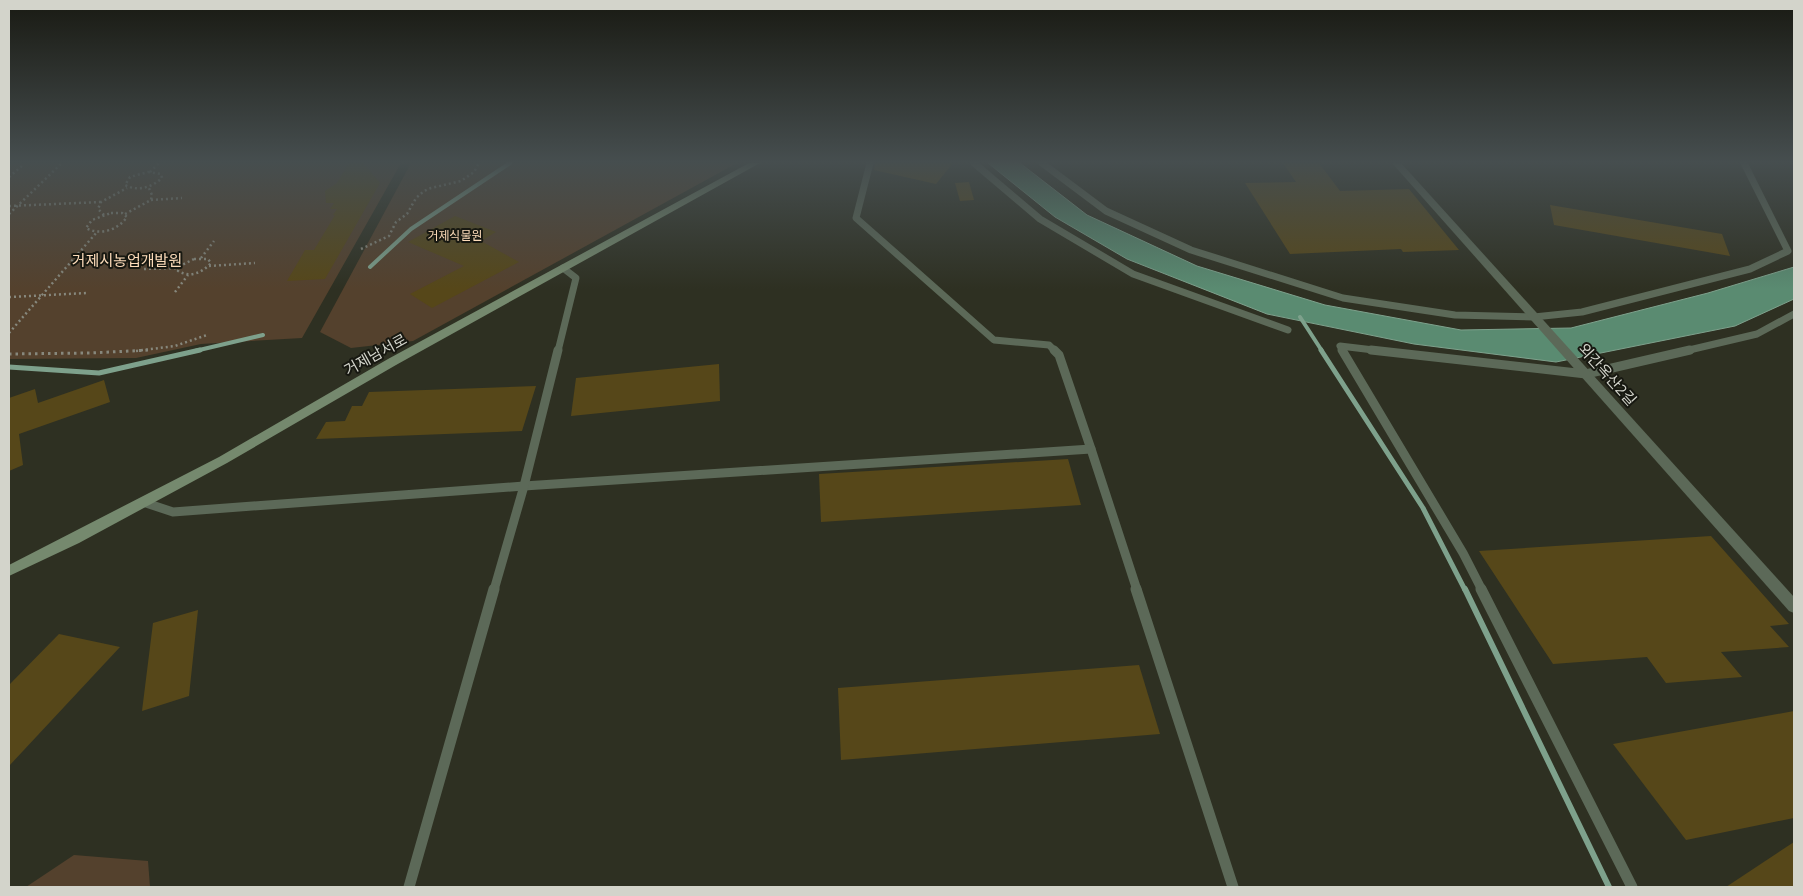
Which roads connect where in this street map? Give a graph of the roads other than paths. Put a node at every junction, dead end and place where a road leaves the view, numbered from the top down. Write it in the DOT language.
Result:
graph roads {
  1 [pos="679,205"];
  2 [pos="859,205"];
  3 [pos="1023,205"];
  4 [pos="1098,205"];
  5 [pos="1434,205"];
  6 [pos="1765,205"];
  7 [pos="563,268"];
  8 [pos="1794,314"];
  9 [pos="1534,316"];
  10 [pos="1288,330"];
  11 [pos="1586,374"];
  12 [pos="1091,449"];
  13 [pos="524,486"];
  14 [pos="143,502"];
  15 [pos="9,570"];
  16 [pos="1794,607"];
  17 [pos="409,887"];
  18 [pos="1233,887"];
  19 [pos="1632,887"];
  1 -- 7 [label="main road, 거제남서로"];
  2 -- 12 [label="lane"];
  3 -- 10 [label="lane"];
  4 -- 9 [label="lane"];
  5 -- 9 [label="street, 외간옥산2길"];
  6 -- 9 [label="lane"];
  7 -- 13 [label="lane"];
  7 -- 14 [label="main road, 거제남서로"];
  8 -- 11 [label="lane"];
  9 -- 11 [label="street, 외간옥산2길"];
  11 -- 16 [label="street, 외간옥산2길"];
  11 -- 19 [label="lane"];
  12 -- 13 [label="lane"];
  12 -- 18 [label="lane"];
  13 -- 14 [label="lane"];
  13 -- 17 [label="lane"];
  14 -- 15 [label="main road, 거제남서로"];
}
